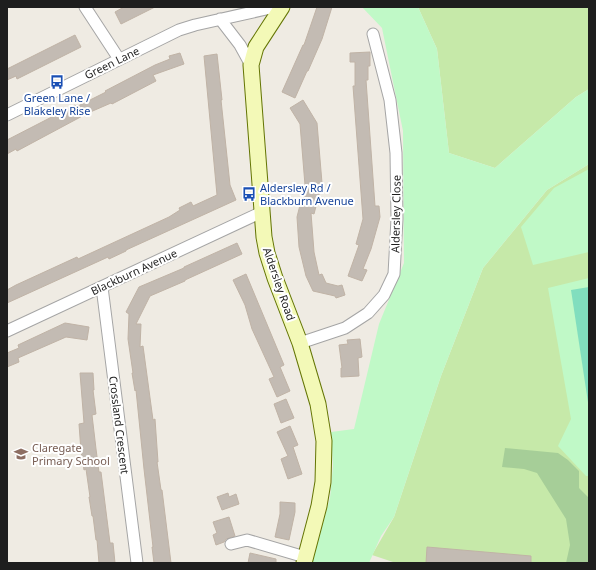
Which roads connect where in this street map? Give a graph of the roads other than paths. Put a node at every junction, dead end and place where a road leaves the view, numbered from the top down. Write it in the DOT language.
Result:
graph roads {
  1 [pos="85,7"];
  2 [pos="276,7"];
  3 [pos="282,7"];
  4 [pos="220,19"];
  5 [pos="373,34"];
  6 [pos="119,59"];
  7 [pos="251,65"];
  8 [pos="7,115"];
  9 [pos="262,212"];
  10 [pos="102,287"];
  11 [pos="7,331"];
  12 [pos="300,343"];
  13 [pos="231,544"];
  14 [pos="305,560"];
  15 [pos="137,563"];
  1 -- 6 [label="street"];
  2 -- 4 [label="street, Green Lane"];
  3 -- 7 [label="street, Aldersley Road"];
  4 -- 6 [label="street, Green Lane"];
  4 -- 7 [label="street"];
  5 -- 12 [label="street, Aldersley Close"];
  6 -- 8 [label="street, Green Lane"];
  7 -- 9 [label="street, Aldersley Road"];
  9 -- 10 [label="street, Blackburn Avenue"];
  9 -- 12 [label="street, Aldersley Road"];
  10 -- 11 [label="street, Blackburn Avenue"];
  10 -- 15 [label="street, Crossland Crescent"];
  12 -- 14 [label="street, Aldersley Road"];
  13 -- 14 [label="street"];
}
